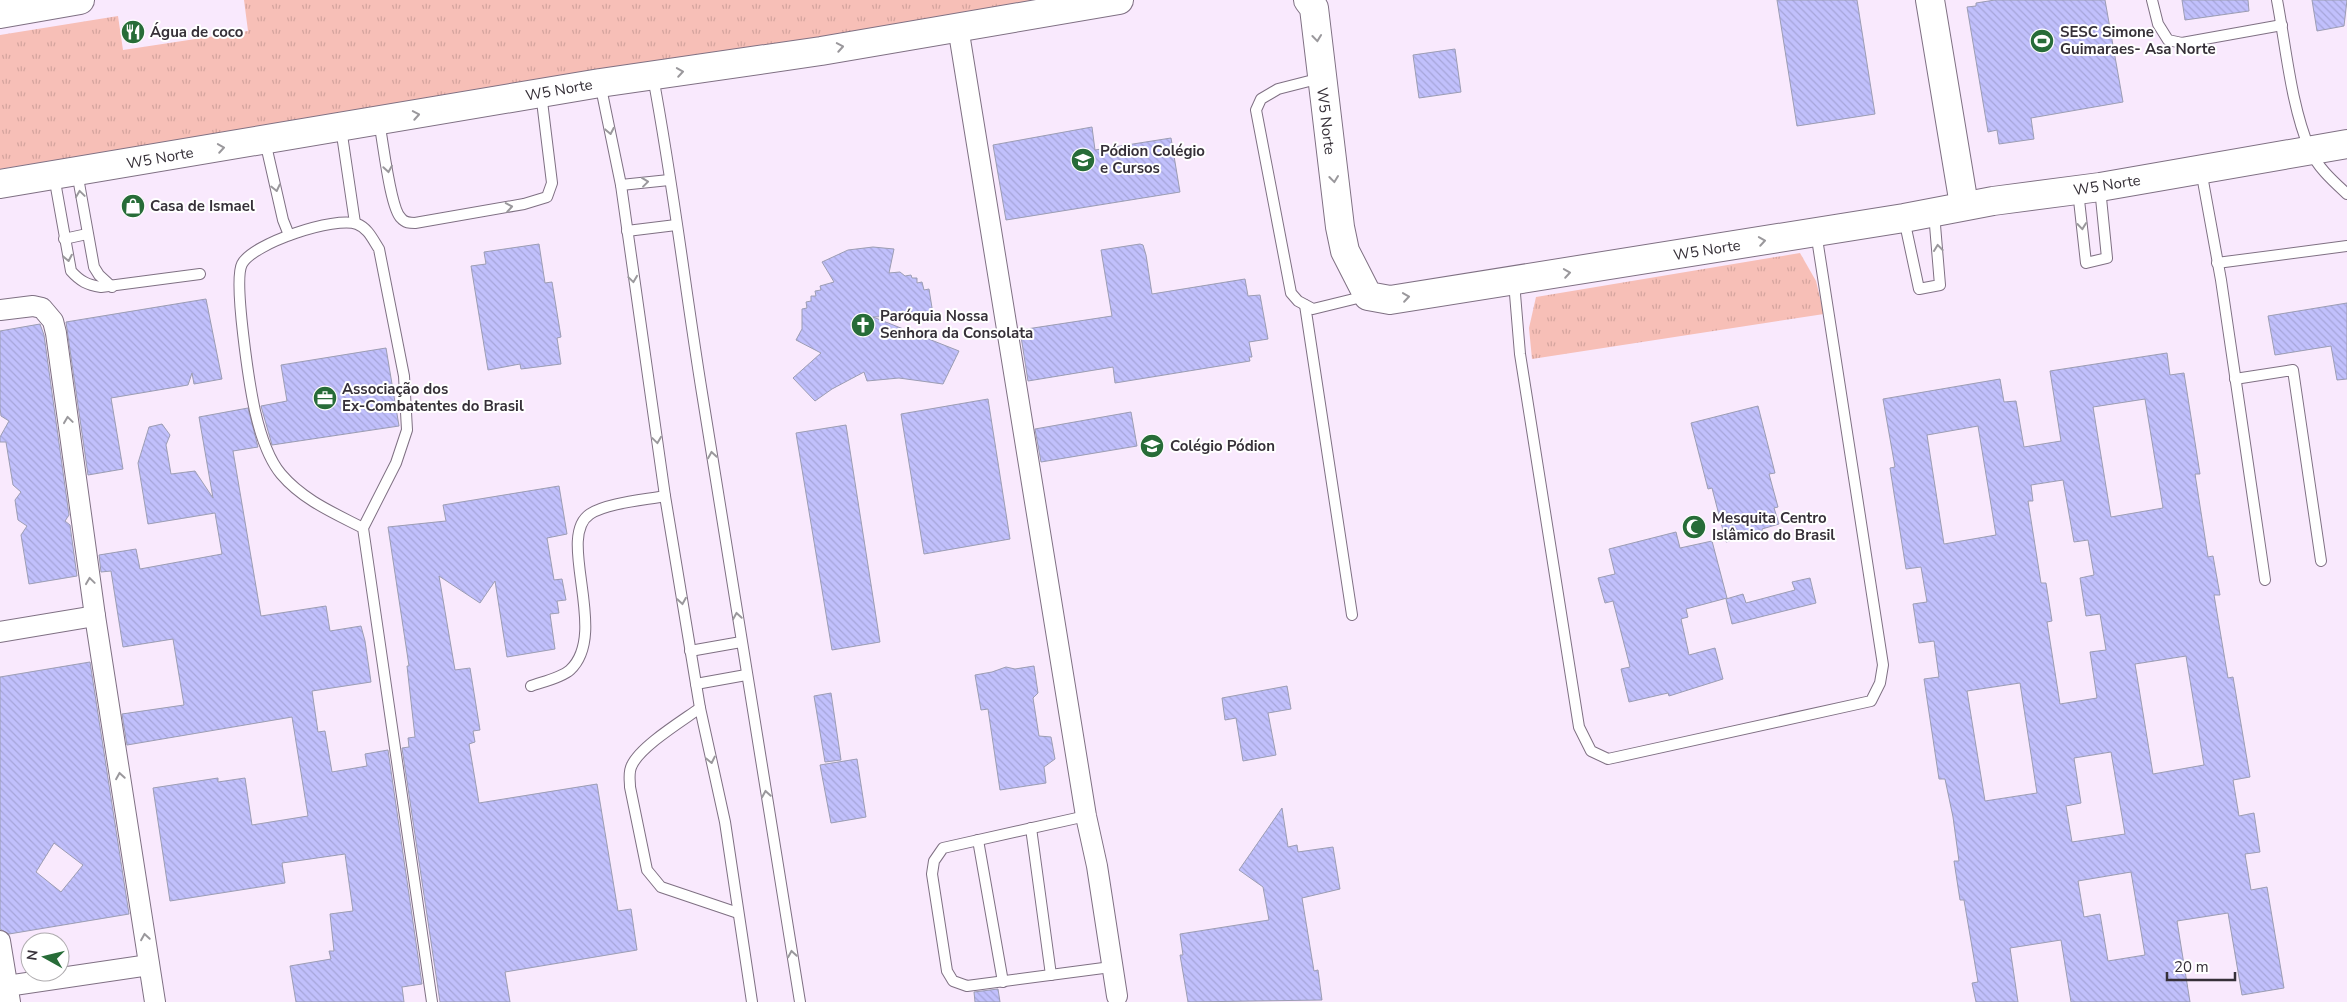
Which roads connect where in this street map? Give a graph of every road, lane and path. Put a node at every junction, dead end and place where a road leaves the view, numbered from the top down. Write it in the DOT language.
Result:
graph roads {
  1 [pos="80,0"];
  2 [pos="1119,0"];
  3 [pos="1308,0"];
  4 [pos="1930,0"];
  5 [pos="2152,0"];
  6 [pos="2277,0"];
  7 [pos="0,14"];
  8 [pos="2282,25"];
  9 [pos="958,27"];
  10 [pos="652,76"];
  11 [pos="1321,78"];
  12 [pos="600,83"];
  13 [pos="541,93"];
  14 [pos="379,121"];
  15 [pos="341,128"];
  16 [pos="265,140"];
  17 [pos="2347,144"];
  18 [pos="2310,150"];
  19 [pos="2201,169"];
  20 [pos="65,174"];
  21 [pos="669,180"];
  22 [pos="0,184"];
  23 [pos="621,185"];
  24 [pos="2089,188"];
  25 [pos="2347,194"];
  26 [pos="1964,205"];
  27 [pos="1933,211"];
  28 [pos="1904,218"];
  29 [pos="355,223"];
  30 [pos="676,225"];
  31 [pos="626,231"];
  32 [pos="1816,232"];
  33 [pos="87,234"];
  34 [pos="289,235"];
  35 [pos="64,239"];
  36 [pos="2347,246"];
  37 [pos="2217,263"];
  38 [pos="200,274"];
  39 [pos="1514,281"];
  40 [pos="112,286"];
  41 [pos="1368,296"];
  42 [pos="1305,305"];
  43 [pos="0,310"];
  44 [pos="2235,379"];
  45 [pos="664,496"];
  46 [pos="363,528"];
  47 [pos="2321,561"];
  48 [pos="2265,580"];
  49 [pos="1352,615"];
  50 [pos="96,616"];
  51 [pos="0,632"];
  52 [pos="741,642"];
  53 [pos="690,651"];
  54 [pos="746,675"];
  55 [pos="696,684"];
  56 [pos="531,686"];
  57 [pos="700,708"];
  58 [pos="1086,816"];
  59 [pos="1031,828"];
  60 [pos="978,840"];
  61 [pos="738,913"];
  62 [pos="0,942"];
  63 [pos="149,965"];
  64 [pos="1111,966"];
  65 [pos="1051,975"];
  66 [pos="1003,982"];
  67 [pos="8,994"];
  68 [pos="1117,996"];
  69 [pos="155,1002"];
  70 [pos="432,1002"];
  71 [pos="752,1002"];
  72 [pos="800,1002"];
  1 -- 7 [label="main road"];
  2 -- 9 [label="main road, W5 Norte"];
  3 -- 11 [label="main road, W5 Norte, one-way"];
  4 -- 26 [label="main road"];
  5 -- 8 [label="lane"];
  6 -- 8 [label="lane"];
  8 -- 18 [label="lane"];
  10 -- 9 [label="main road, W5 Norte, one-way"];
  9 -- 58 [label="street"];
  10 -- 12 [label="main road, W5 Norte"];
  10 -- 21 [label="lane"];
  11 -- 41 [label="main road, W5 Norte, one-way"];
  11 -- 42 [label="lane"];
  12 -- 13 [label="main road, W5 Norte"];
  12 -- 23 [label="lane, one-way"];
  14 -- 13 [label="main road, W5 Norte, one-way"];
  14 -- 13 [label="lane, one-way"];
  14 -- 15 [label="main road, W5 Norte"];
  15 -- 16 [label="main road, W5 Norte"];
  15 -- 29 [label="lane"];
  20 -- 16 [label="main road, W5 Norte, one-way"];
  16 -- 34 [label="lane, one-way"];
  17 -- 18 [label="main road, W5 Norte"];
  18 -- 19 [label="main road, W5 Norte"];
  18 -- 25 [label="lane"];
  19 -- 24 [label="main road, W5 Norte"];
  19 -- 37 [label="lane"];
  20 -- 22 [label="main road, W5 Norte"];
  33 -- 20 [label="lane, one-way"];
  20 -- 35 [label="lane"];
  23 -- 21 [label="lane, one-way"];
  21 -- 30 [label="lane"];
  23 -- 31 [label="lane"];
  24 -- 24 [label="lane, one-way"];
  24 -- 26 [label="main road, W5 Norte"];
  26 -- 27 [label="main road, W5 Norte"];
  27 -- 28 [label="main road, W5 Norte"];
  28 -- 27 [label="lane, one-way"];
  28 -- 32 [label="main road, W5 Norte"];
  29 -- 34 [label="lane"];
  29 -- 46 [label="lane"];
  30 -- 31 [label="lane"];
  52 -- 30 [label="lane, one-way"];
  31 -- 45 [label="lane, one-way"];
  39 -- 32 [label="main road, W5 Norte, one-way"];
  32 -- 39 [label="lane"];
  33 -- 35 [label="lane"];
  33 -- 40 [label="lane"];
  34 -- 46 [label="lane"];
  35 -- 40 [label="lane, one-way"];
  36 -- 37 [label="lane"];
  37 -- 44 [label="lane"];
  38 -- 40 [label="lane"];
  41 -- 39 [label="main road, W5 Norte, one-way"];
  41 -- 42 [label="lane"];
  42 -- 49 [label="lane"];
  50 -- 43 [label="street, one-way"];
  44 -- 47 [label="lane"];
  44 -- 48 [label="lane"];
  45 -- 53 [label="lane, one-way"];
  45 -- 56 [label="lane"];
  46 -- 70 [label="lane"];
  50 -- 51 [label="street"];
  63 -- 50 [label="street, one-way"];
  52 -- 53 [label="lane"];
  52 -- 54 [label="lane"];
  53 -- 55 [label="lane"];
  54 -- 55 [label="lane"];
  72 -- 54 [label="lane, one-way"];
  55 -- 57 [label="lane"];
  57 -- 61 [label="lane, one-way"];
  57 -- 61 [label="lane"];
  58 -- 59 [label="lane"];
  58 -- 64 [label="street"];
  59 -- 60 [label="lane"];
  59 -- 65 [label="lane"];
  60 -- 66 [label="lane"];
  60 -- 66 [label="lane"];
  61 -- 71 [label="lane"];
  62 -- 67 [label="street"];
  63 -- 67 [label="street"];
  63 -- 69 [label="street"];
  64 -- 65 [label="lane"];
  64 -- 68 [label="street"];
  65 -- 66 [label="lane"];
}
